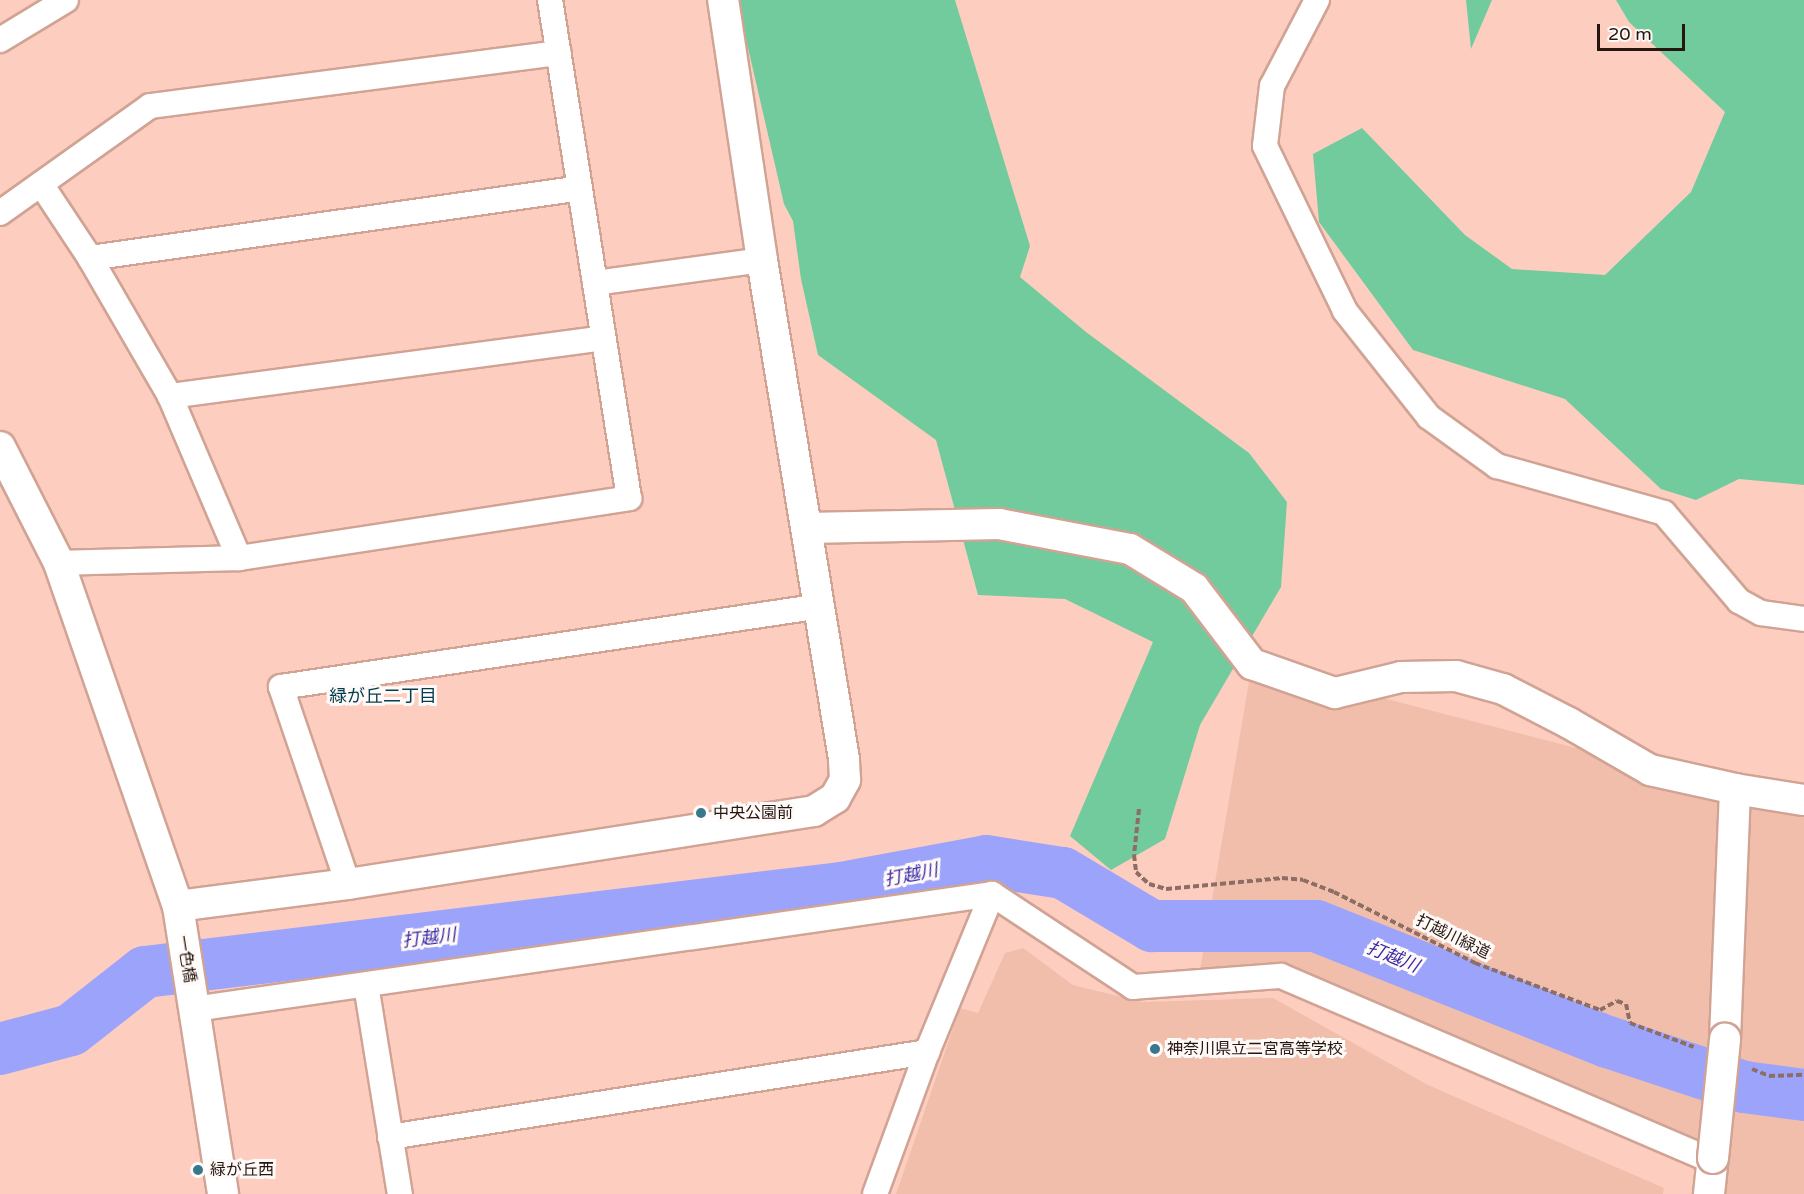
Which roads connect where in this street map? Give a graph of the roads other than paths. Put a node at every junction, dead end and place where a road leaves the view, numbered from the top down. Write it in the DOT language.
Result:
graph roads {
  1 [pos="66,0"];
  2 [pos="550,0"];
  3 [pos="723,0"];
  4 [pos="1317,0"];
  5 [pos="0,40"];
  6 [pos="559,53"];
  7 [pos="41,184"];
  8 [pos="580,188"];
  9 [pos="0,213"];
  10 [pos="90,258"];
  11 [pos="762,260"];
  12 [pos="595,283"];
  13 [pos="603,338"];
  14 [pos="170,396"];
  15 [pos="0,447"];
  16 [pos="807,528"];
  17 [pos="239,558"];
  18 [pos="59,563"];
  19 [pos="820,606"];
  20 [pos="1804,619"];
  21 [pos="1735,789"];
  22 [pos="1804,800"];
  23 [pos="348,884"];
  24 [pos="992,894"];
  25 [pos="180,916"];
  26 [pos="366,986"];
  27 [pos="192,1000"];
  28 [pos="927,1052"];
  29 [pos="390,1137"];
  30 [pos="1713,1160"];
  31 [pos="223,1194"];
  32 [pos="400,1194"];
  33 [pos="875,1194"];
  34 [pos="1709,1194"];
  1 -- 5 [label="street"];
  2 -- 6 [label="street"];
  3 -- 11 [label="street"];
  4 -- 20 [label="street"];
  6 -- 7 [label="street"];
  6 -- 8 [label="street"];
  7 -- 9 [label="street"];
  7 -- 10 [label="street"];
  8 -- 10 [label="street"];
  8 -- 12 [label="street"];
  10 -- 14 [label="street"];
  11 -- 12 [label="street"];
  11 -- 16 [label="street"];
  12 -- 13 [label="street"];
  13 -- 14 [label="street"];
  13 -- 17 [label="street"];
  14 -- 17 [label="street"];
  15 -- 18 [label="street, 一色橋"];
  16 -- 19 [label="street"];
  16 -- 21 [label="street"];
  17 -- 18 [label="street"];
  18 -- 25 [label="street, 一色橋"];
  19 -- 23 [label="street"];
  19 -- 23 [label="street"];
  21 -- 22 [label="street"];
  21 -- 30 [label="street, bridge"];
  23 -- 25 [label="street"];
  24 -- 26 [label="street"];
  24 -- 28 [label="street"];
  24 -- 30 [label="street"];
  25 -- 27 [label="street, 一色橋"];
  26 -- 27 [label="street"];
  26 -- 29 [label="street"];
  27 -- 31 [label="street, 一色橋"];
  28 -- 29 [label="street"];
  28 -- 33 [label="street"];
  29 -- 32 [label="street"];
  30 -- 34 [label="street"];
}
